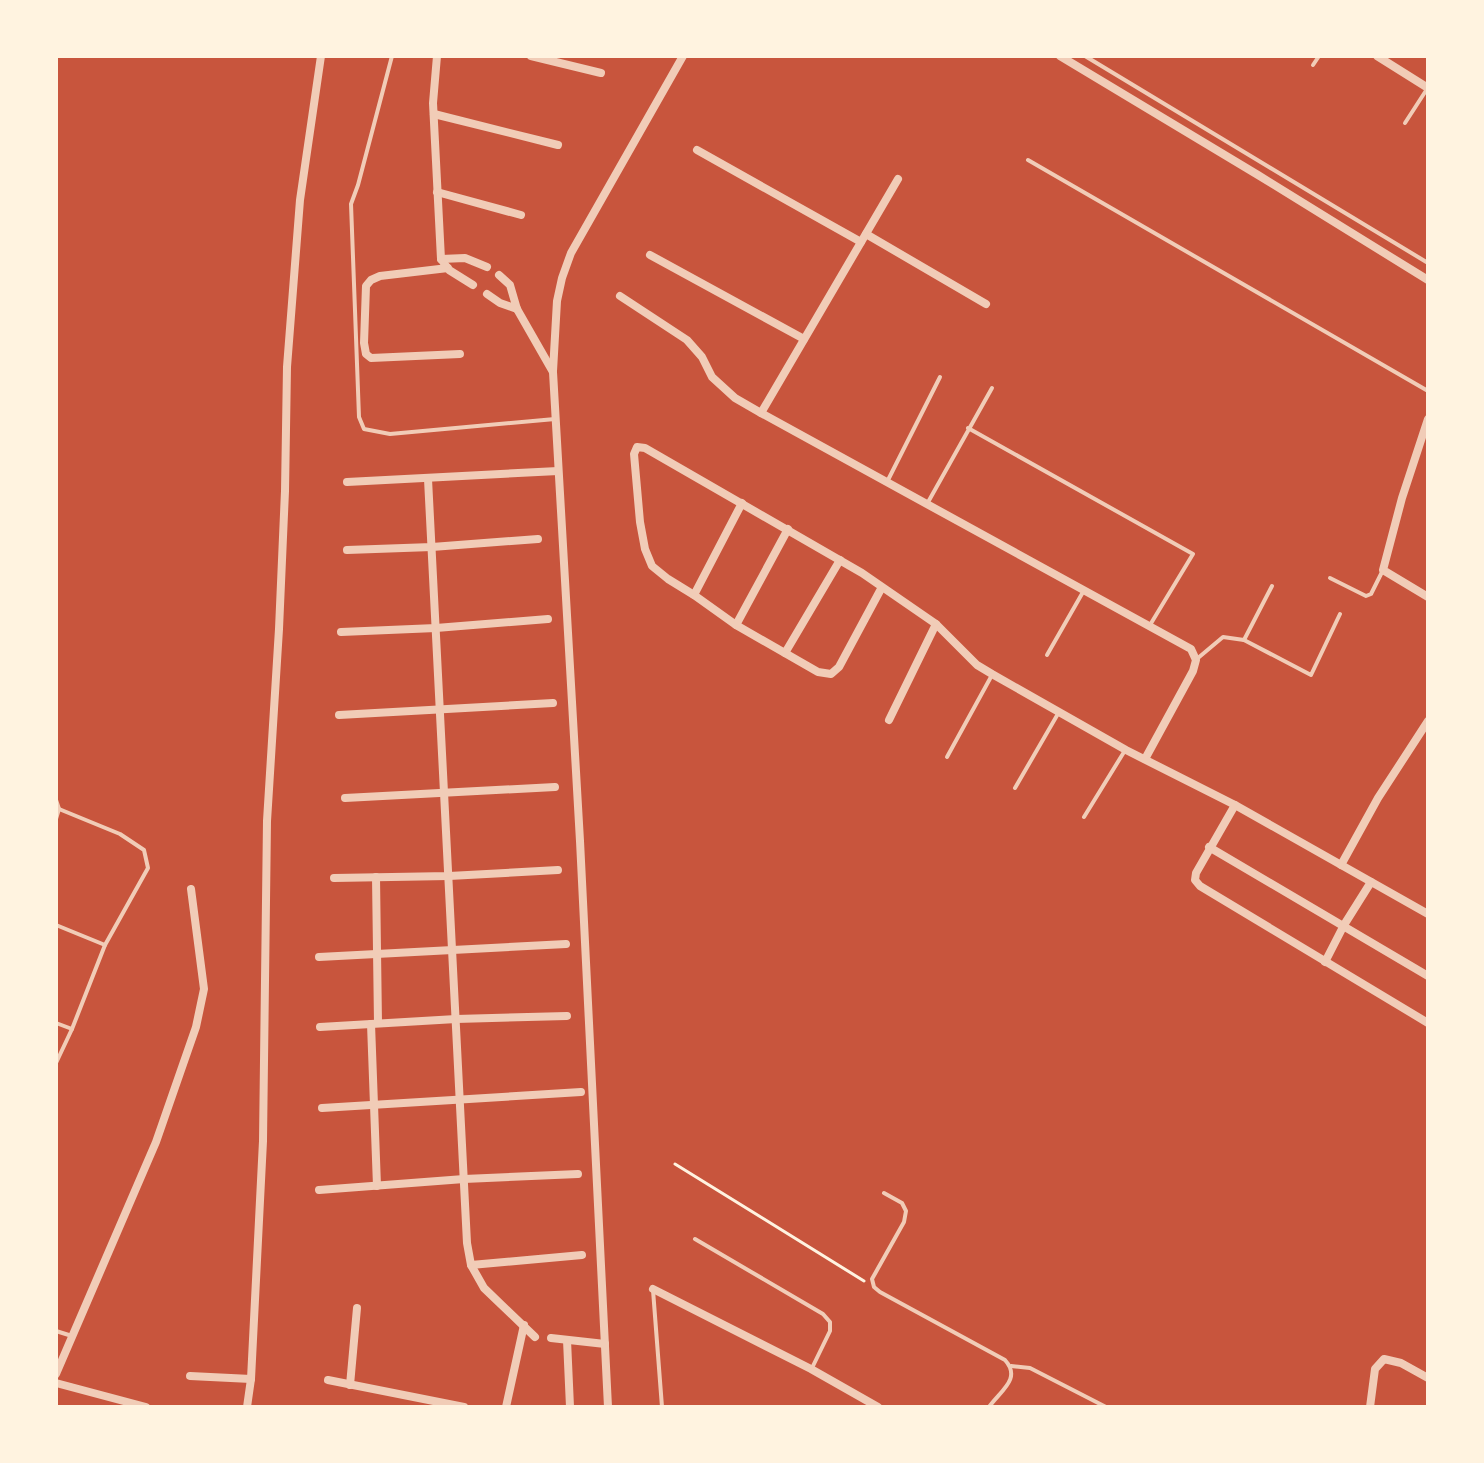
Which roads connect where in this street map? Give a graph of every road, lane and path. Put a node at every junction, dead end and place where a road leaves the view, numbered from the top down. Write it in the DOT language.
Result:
graph roads {
  1 [pos="321,56"];
  2 [pos="392,56"];
  3 [pos="437,56"];
  4 [pos="531,56"];
  5 [pos="683,56"];
  6 [pos="1060,56"];
  7 [pos="1085,56"];
  8 [pos="1319,56"];
  9 [pos="1377,56"];
  10 [pos="1313,65"];
  11 [pos="601,73"];
  12 [pos="1428,88"];
  13 [pos="434,114"];
  14 [pos="1405,123"];
  15 [pos="558,145"];
  16 [pos="697,150"];
  17 [pos="1028,160"];
  18 [pos="898,179"];
  19 [pos="437,192"];
  20 [pos="521,215"];
  21 [pos="863,238"];
  22 [pos="650,255"];
  23 [pos="441,259"];
  24 [pos="1428,263"];
  25 [pos="487,267"];
  26 [pos="448,268"];
  27 [pos="499,275"];
  28 [pos="1428,280"];
  29 [pos="473,285"];
  30 [pos="487,294"];
  31 [pos="620,296"];
  32 [pos="986,304"];
  33 [pos="517,309"];
  34 [pos="804,339"];
  35 [pos="460,354"];
  36 [pos="553,372"];
  37 [pos="940,377"];
  38 [pos="992,388"];
  39 [pos="1428,391"];
  40 [pos="761,413"];
  41 [pos="555,419"];
  42 [pos="1428,419"];
  43 [pos="968,428"];
  44 [pos="558,471"];
  45 [pos="428,479"];
  46 [pos="347,482"];
  47 [pos="887,482"];
  48 [pos="742,503"];
  49 [pos="927,504"];
  50 [pos="788,529"];
  51 [pos="538,539"];
  52 [pos="432,547"];
  53 [pos="347,550"];
  54 [pos="840,560"];
  55 [pos="1383,570"];
  56 [pos="1330,578"];
  57 [pos="1272,586"];
  58 [pos="882,587"];
  59 [pos="1084,590"];
  60 [pos="694,595"];
  61 [pos="1428,597"];
  62 [pos="1340,614"];
  63 [pos="548,619"];
  64 [pos="936,624"];
  65 [pos="736,625"];
  66 [pos="1149,626"];
  67 [pos="436,628"];
  68 [pos="341,632"];
  69 [pos="1244,640"];
  70 [pos="785,653"];
  71 [pos="1047,655"];
  72 [pos="1196,660"];
  73 [pos="992,674"];
  74 [pos="553,703"];
  75 [pos="440,710"];
  76 [pos="1059,712"];
  77 [pos="339,715"];
  78 [pos="889,720"];
  79 [pos="1428,721"];
  80 [pos="1126,750"];
  81 [pos="947,757"];
  82 [pos="1145,759"];
  83 [pos="555,787"];
  84 [pos="1015,788"];
  85 [pos="445,792"];
  86 [pos="345,798"];
  87 [pos="56,800"];
  88 [pos="1235,805"];
  89 [pos="59,809"];
  90 [pos="1084,817"];
  91 [pos="56,819"];
  92 [pos="1209,847"];
  93 [pos="1341,865"];
  94 [pos="558,870"];
  95 [pos="449,876"];
  96 [pos="376,877"];
  97 [pos="334,878"];
  98 [pos="1371,882"];
  99 [pos="191,889"];
  100 [pos="1428,914"];
  101 [pos="56,925"];
  102 [pos="1344,925"];
  103 [pos="566,944"];
  104 [pos="105,945"];
  105 [pos="453,950"];
  106 [pos="377,954"];
  107 [pos="319,957"];
  108 [pos="1325,962"];
  109 [pos="1428,976"];
  110 [pos="567,1016"];
  111 [pos="456,1019"];
  112 [pos="56,1023"];
  113 [pos="1428,1023"];
  114 [pos="375,1024"];
  115 [pos="320,1027"];
  116 [pos="72,1029"];
  117 [pos="56,1063"];
  118 [pos="581,1092"];
  119 [pos="460,1099"];
  120 [pos="373,1105"];
  121 [pos="322,1108"];
  122 [pos="675,1164"];
  123 [pos="578,1174"];
  124 [pos="464,1179"];
  125 [pos="377,1186"];
  126 [pos="319,1190"];
  127 [pos="884,1193"];
  128 [pos="695,1239"];
  129 [pos="582,1255"];
  130 [pos="471,1265"];
  131 [pos="874,1287"];
  132 [pos="653,1289"];
  133 [pos="357,1308"];
  134 [pos="524,1325"];
  135 [pos="56,1331"];
  136 [pos="72,1336"];
  137 [pos="535,1337"];
  138 [pos="551,1338"];
  139 [pos="567,1340"];
  140 [pos="605,1344"];
  141 [pos="1011,1366"];
  142 [pos="811,1369"];
  143 [pos="56,1374"];
  144 [pos="190,1376"];
  145 [pos="1428,1378"];
  146 [pos="251,1379"];
  147 [pos="328,1380"];
  148 [pos="56,1383"];
  149 [pos="350,1385"];
  150 [pos="403,1395"];
  151 [pos="146,1407"];
  152 [pos="247,1407"];
  153 [pos="401,1407"];
  154 [pos="464,1407"];
  155 [pos="506,1407"];
  156 [pos="570,1407"];
  157 [pos="608,1407"];
  158 [pos="662,1407"];
  159 [pos="878,1407"];
  160 [pos="989,1407"];
  161 [pos="1106,1407"];
  162 [pos="1370,1407"];
  1 -- 146 [label="street"];
  2 -- 41 [label="lane"];
  3 -- 13 [label="street"];
  4 -- 11 [label="street"];
  5 -- 36 [label="street"];
  6 -- 28 [label="street"];
  7 -- 24 [label="lane"];
  8 -- 10 [label="lane"];
  9 -- 12 [label="street"];
  12 -- 14 [label="lane"];
  13 -- 15 [label="street"];
  13 -- 19 [label="street"];
  16 -- 21 [label="street"];
  17 -- 39 [label="lane"];
  18 -- 21 [label="street"];
  19 -- 20 [label="street"];
  19 -- 23 [label="street"];
  21 -- 32 [label="street"];
  21 -- 34 [label="street"];
  22 -- 34 [label="street"];
  23 -- 25 [label="street"];
  23 -- 26 [label="street"];
  26 -- 29 [label="street"];
  26 -- 35 [label="street"];
  27 -- 33 [label="street"];
  30 -- 33 [label="street"];
  31 -- 40 [label="street"];
  33 -- 36 [label="street"];
  34 -- 40 [label="street"];
  36 -- 41 [label="street"];
  37 -- 47 [label="lane"];
  38 -- 43 [label="lane"];
  40 -- 47 [label="street"];
  41 -- 44 [label="street"];
  42 -- 55 [label="street"];
  43 -- 49 [label="lane"];
  43 -- 66 [label="lane"];
  44 -- 45 [label="street"];
  44 -- 140 [label="street"];
  45 -- 46 [label="street"];
  45 -- 52 [label="street"];
  47 -- 49 [label="street"];
  48 -- 50 [label="street"];
  48 -- 60 [label="street"];
  48 -- 60 [label="street"];
  49 -- 59 [label="street"];
  50 -- 54 [label="street"];
  50 -- 65 [label="street"];
  51 -- 52 [label="street"];
  52 -- 53 [label="street"];
  52 -- 67 [label="street"];
  54 -- 58 [label="street"];
  54 -- 70 [label="street"];
  55 -- 56 [label="lane"];
  55 -- 61 [label="street"];
  57 -- 69 [label="lane"];
  58 -- 64 [label="street"];
  58 -- 70 [label="street"];
  59 -- 66 [label="street"];
  59 -- 71 [label="lane"];
  60 -- 65 [label="street"];
  62 -- 69 [label="lane"];
  63 -- 67 [label="street"];
  64 -- 73 [label="street"];
  64 -- 78 [label="street"];
  65 -- 70 [label="street"];
  66 -- 72 [label="street"];
  67 -- 68 [label="street"];
  67 -- 75 [label="street"];
  69 -- 72 [label="lane"];
  72 -- 82 [label="street"];
  73 -- 76 [label="street"];
  73 -- 81 [label="lane"];
  74 -- 75 [label="street"];
  75 -- 77 [label="street"];
  75 -- 85 [label="street"];
  76 -- 80 [label="street"];
  76 -- 84 [label="lane"];
  79 -- 93 [label="street"];
  80 -- 82 [label="street"];
  80 -- 90 [label="lane"];
  82 -- 88 [label="street"];
  83 -- 85 [label="street"];
  85 -- 86 [label="street"];
  85 -- 95 [label="street"];
  87 -- 89 [label="lane"];
  88 -- 92 [label="street"];
  88 -- 93 [label="street"];
  89 -- 91 [label="lane"];
  89 -- 104 [label="lane"];
  92 -- 102 [label="street"];
  92 -- 108 [label="street"];
  93 -- 98 [label="street"];
  94 -- 95 [label="street"];
  95 -- 96 [label="street"];
  95 -- 105 [label="street"];
  96 -- 97 [label="street"];
  96 -- 106 [label="street"];
  98 -- 100 [label="street"];
  98 -- 102 [label="street"];
  99 -- 136 [label="street"];
  101 -- 104 [label="lane"];
  102 -- 108 [label="street"];
  102 -- 109 [label="street"];
  103 -- 105 [label="street"];
  104 -- 116 [label="lane"];
  105 -- 106 [label="street"];
  105 -- 111 [label="street"];
  106 -- 107 [label="street"];
  106 -- 114 [label="street"];
  108 -- 113 [label="street"];
  110 -- 111 [label="street"];
  111 -- 114 [label="street"];
  111 -- 119 [label="street"];
  112 -- 116 [label="lane"];
  114 -- 115 [label="street"];
  114 -- 120 [label="street"];
  116 -- 117 [label="lane"];
  118 -- 119 [label="street"];
  119 -- 120 [label="street"];
  119 -- 124 [label="street"];
  120 -- 121 [label="street"];
  120 -- 125 [label="street"];
  122 -- 131 [label="path"];
  123 -- 124 [label="street"];
  124 -- 125 [label="street"];
  124 -- 130 [label="street"];
  125 -- 126 [label="street"];
  127 -- 131 [label="lane"];
  128 -- 142 [label="lane"];
  129 -- 130 [label="street"];
  130 -- 134 [label="street"];
  131 -- 141 [label="lane"];
  132 -- 142 [label="street"];
  132 -- 158 [label="lane"];
  133 -- 149 [label="street"];
  134 -- 137 [label="street"];
  134 -- 155 [label="street"];
  135 -- 136 [label="lane"];
  136 -- 143 [label="street"];
  138 -- 139 [label="street"];
  139 -- 140 [label="street"];
  139 -- 156 [label="street"];
  140 -- 157 [label="street"];
  141 -- 160 [label="lane"];
  141 -- 161 [label="lane"];
  142 -- 159 [label="street"];
  144 -- 146 [label="street"];
  145 -- 162 [label="street"];
  146 -- 152 [label="street"];
  147 -- 149 [label="street"];
  148 -- 151 [label="street"];
  149 -- 150 [label="street"];
  150 -- 153 [label="street"];
  150 -- 154 [label="street"];
}
